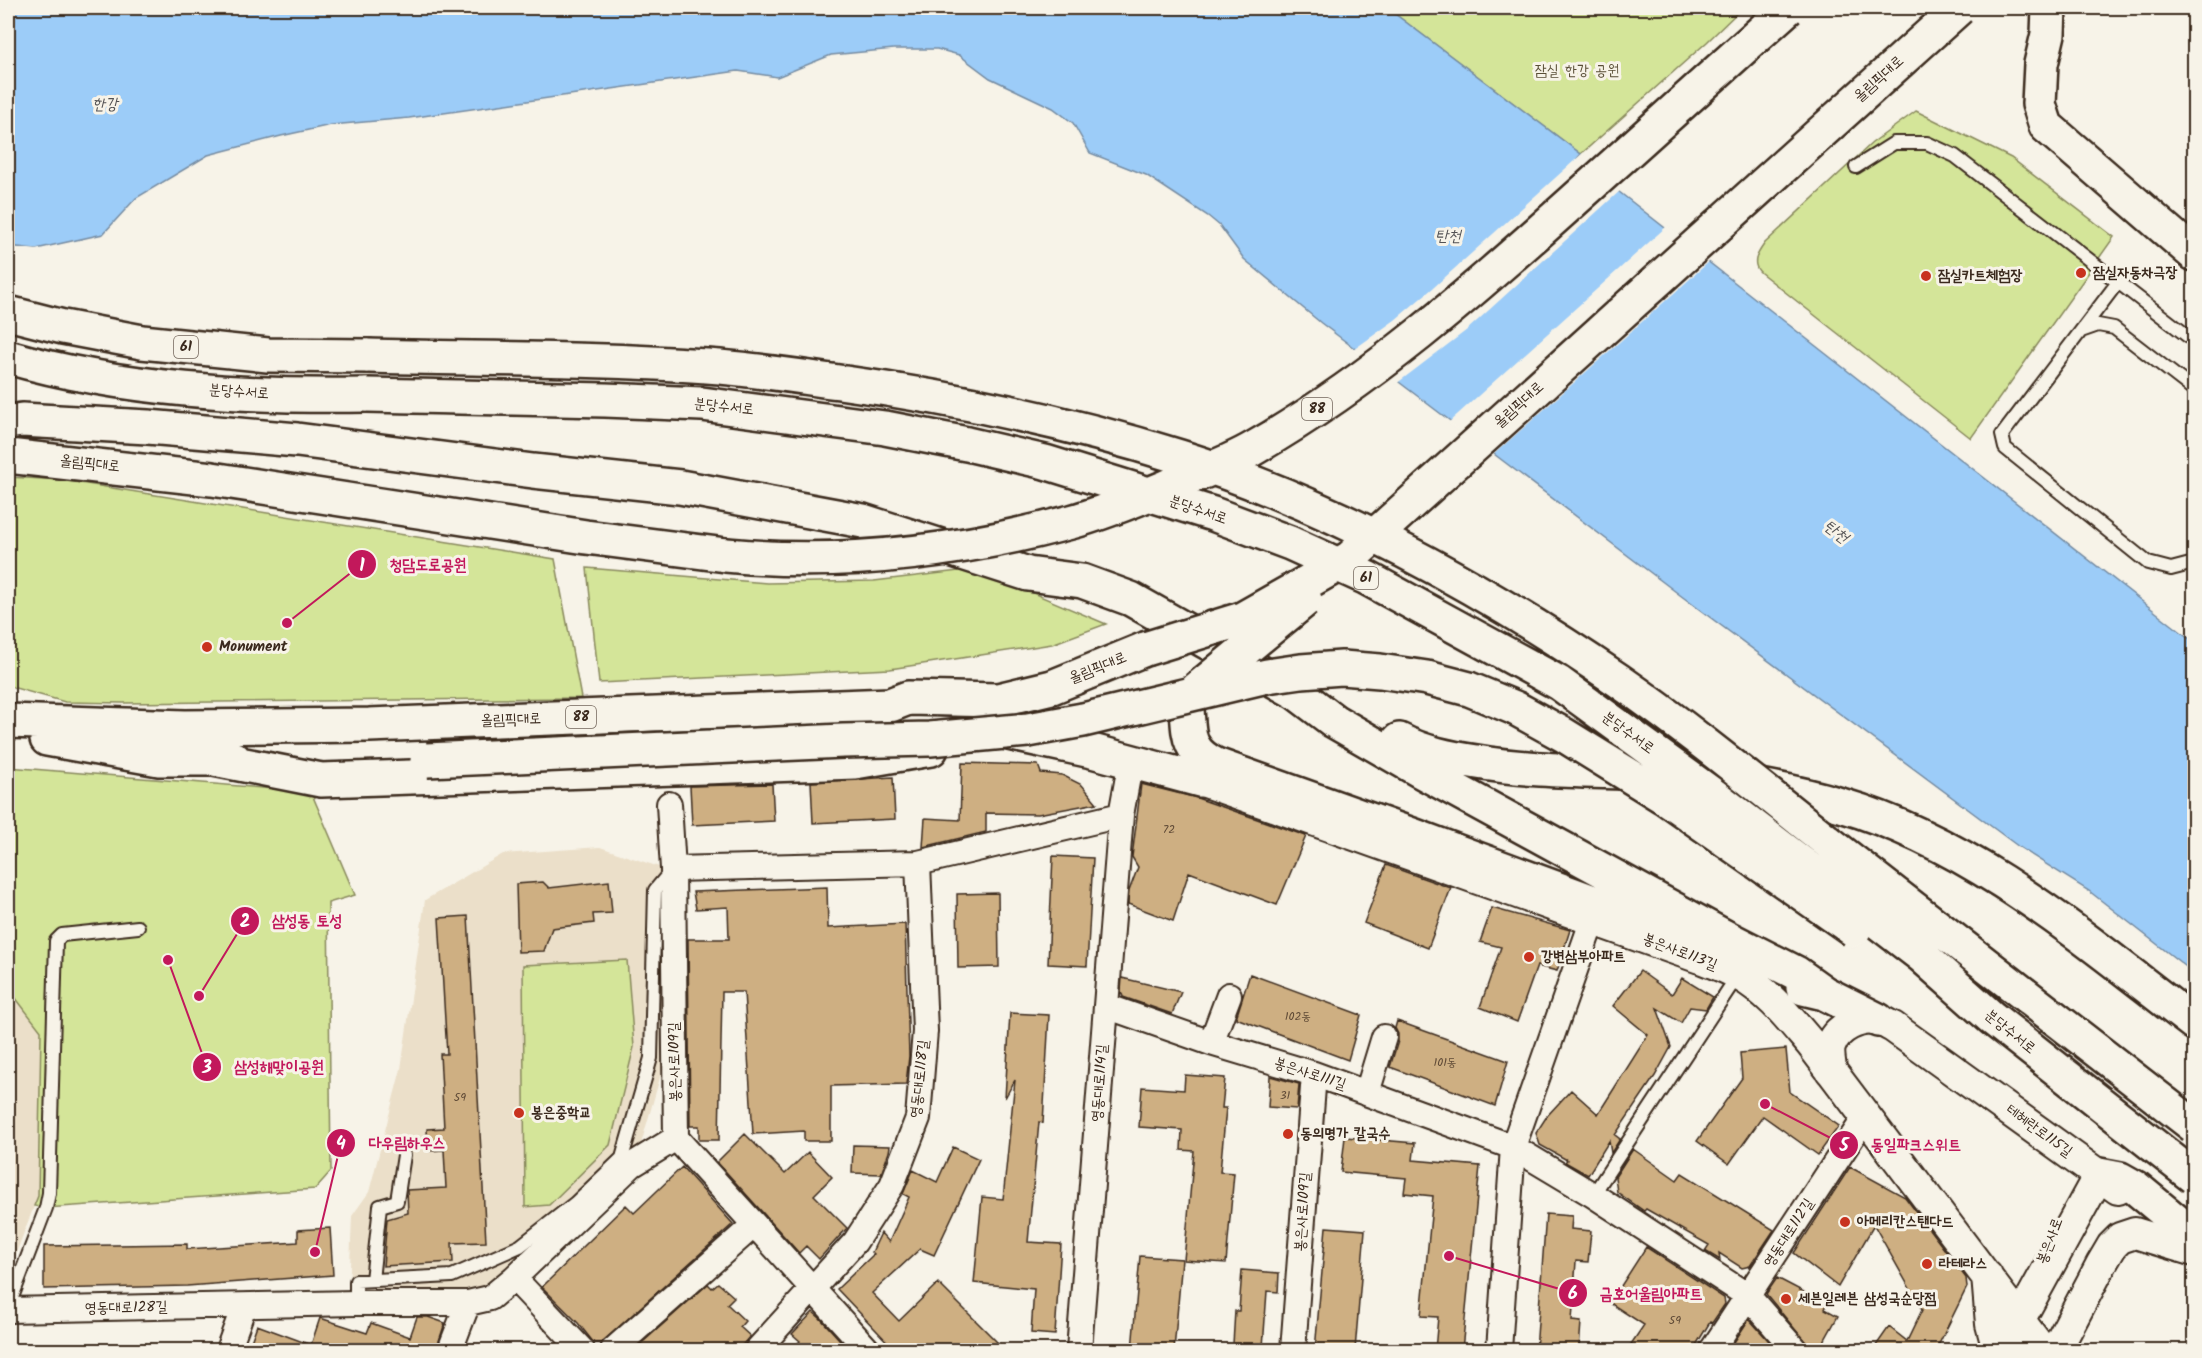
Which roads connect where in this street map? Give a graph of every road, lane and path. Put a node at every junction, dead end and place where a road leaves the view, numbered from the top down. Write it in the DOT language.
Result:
graph roads {
  1 [pos="1788,8"];
  2 [pos="1959,8"];
  3 [pos="2049,8"];
  4 [pos="1856,167"];
  5 [pos="2194,254"];
  6 [pos="2118,282"];
  7 [pos="8,313"];
  8 [pos="2080,332"];
  9 [pos="2194,341"];
  10 [pos="8,357"];
  11 [pos="2194,390"];
  12 [pos="8,422"];
  13 [pos="8,456"];
  14 [pos="1350,558"];
  15 [pos="2194,563"];
  16 [pos="1297,693"];
  17 [pos="890,705"];
  18 [pos="8,721"];
  19 [pos="8,730"];
  20 [pos="1013,734"];
  21 [pos="214,759"];
  22 [pos="1131,760"];
  23 [pos="1200,780"];
  24 [pos="669,804"];
  25 [pos="1121,814"];
  26 [pos="918,863"];
  27 [pos="673,869"];
  28 [pos="1593,919"];
  29 [pos="138,927"];
  30 [pos="1738,974"];
  31 [pos="1824,993"];
  32 [pos="1229,995"];
  33 [pos="1106,1006"];
  34 [pos="1992,1018"];
  35 [pos="1878,1020"];
  36 [pos="2194,1023"];
  37 [pos="1384,1037"];
  38 [pos="1211,1043"];
  39 [pos="1831,1071"];
  40 [pos="1314,1074"];
  41 [pos="1367,1093"];
  42 [pos="1866,1116"];
  43 [pos="2194,1126"];
  44 [pos="676,1138"];
  45 [pos="1514,1147"];
  46 [pos="404,1155"];
  47 [pos="2090,1168"];
  48 [pos="2194,1177"];
  49 [pos="1593,1195"];
  50 [pos="754,1225"];
  51 [pos="2194,1236"];
  52 [pos="2194,1251"];
  53 [pos="1987,1276"];
  54 [pos="514,1278"];
  55 [pos="372,1280"];
  56 [pos="814,1289"];
  57 [pos="1748,1296"];
  58 [pos="356,1303"];
  59 [pos="468,1303"];
  60 [pos="244,1306"];
  61 [pos="8,1309"];
  62 [pos="2019,1321"];
  63 [pos="228,1350"];
  64 [pos="450,1350"];
  65 [pos="582,1350"];
  66 [pos="613,1350"];
  67 [pos="757,1350"];
  68 [pos="868,1350"];
  69 [pos="1079,1350"];
  70 [pos="1293,1350"];
  71 [pos="1499,1350"];
  72 [pos="1713,1350"];
  73 [pos="1795,1350"];
  74 [pos="2001,1350"];
  75 [pos="2042,1350"];
  76 [pos="2056,1350"];
  1 -- 13 [label="highway, 올림픽대로 / 88, bridge"];
  2 -- 14 [label="highway, 올림픽대로 / 88, bridge"];
  3 -- 5 [label="highway"];
  4 -- 6 [label="lane"];
  6 -- 8 [label="lane"];
  6 -- 9 [label="lane"];
  7 -- 43 [label="highway, 61, bridge"];
  8 -- 11 [label="lane"];
  8 -- 15 [label="lane"];
  10 -- 34 [label="highway, 분당수서로 / 61, bridge"];
  12 -- 16 [label="highway"];
  14 -- 17 [label="highway, 올림픽대로 / 88, bridge"];
  14 -- 31 [label="highway, bridge"];
  16 -- 31 [label="highway"];
  16 -- 36 [label="highway, bridge"];
  17 -- 18 [label="highway, 올림픽대로 / 88"];
  17 -- 20 [label="highway"];
  19 -- 21 [label="highway"];
  20 -- 21 [label="highway"];
  20 -- 22 [label="highway"];
  21 -- 34 [label="highway, bridge"];
  22 -- 23 [label="highway"];
  22 -- 25 [label="street, 영동대로114길"];
  23 -- 28 [label="street, 봉은사로113길"];
  24 -- 27 [label="street, 봉은사로109길"];
  25 -- 26 [label="street"];
  25 -- 33 [label="street, 영동대로114길"];
  26 -- 27 [label="street"];
  26 -- 56 [label="street, 영동대로118길"];
  27 -- 44 [label="street, 봉은사로109길"];
  27 -- 55 [label="lane"];
  28 -- 30 [label="street, 봉은사로113길"];
  28 -- 45 [label="street"];
  29 -- 61 [label="lane"];
  30 -- 39 [label="street, 봉은사로113길"];
  30 -- 49 [label="lane"];
  31 -- 35 [label="highway"];
  32 -- 38 [label="street"];
  33 -- 38 [label="street, 봉은사로111길"];
  33 -- 69 [label="street, 영동대로114길"];
  34 -- 48 [label="highway, 분당수서로 / 61, bridge"];
  35 -- 39 [label="street"];
  35 -- 47 [label="street, 테헤란로115길"];
  37 -- 41 [label="street"];
  38 -- 40 [label="street, 봉은사로111길"];
  39 -- 42 [label="street, 봉은사로113길"];
  40 -- 41 [label="street, 봉은사로111길"];
  40 -- 70 [label="street, 봉은사로109길"];
  41 -- 45 [label="street, 봉은사로111길"];
  42 -- 53 [label="street, 봉은사로113길"];
  42 -- 57 [label="street, 영동대로112길"];
  44 -- 50 [label="street"];
  44 -- 54 [label="street, 영동대로128길"];
  45 -- 49 [label="street, 봉은사로111길"];
  45 -- 71 [label="street"];
  46 -- 55 [label="lane"];
  47 -- 51 [label="highway"];
  47 -- 52 [label="street, 테헤란로115길"];
  47 -- 62 [label="street, 봉은사로"];
  49 -- 57 [label="street, 봉은사로111길"];
  50 -- 56 [label="street"];
  50 -- 66 [label="street"];
  52 -- 76 [label="street"];
  53 -- 62 [label="street, 봉은사로113길"];
  53 -- 74 [label="street"];
  54 -- 59 [label="street, 영동대로128길"];
  54 -- 65 [label="street"];
  55 -- 58 [label="lane"];
  56 -- 67 [label="street, 영동대로118길"];
  56 -- 68 [label="street"];
  57 -- 72 [label="street, 영동대로112길"];
  57 -- 73 [label="street, 봉은사로111길"];
  58 -- 59 [label="street, 영동대로128길"];
  58 -- 60 [label="street, 영동대로128길"];
  59 -- 64 [label="street"];
  60 -- 61 [label="street, 영동대로128길"];
  60 -- 63 [label="street"];
  62 -- 74 [label="street, 봉은사로"];
  62 -- 75 [label="street, 봉은사로113길"];
}
